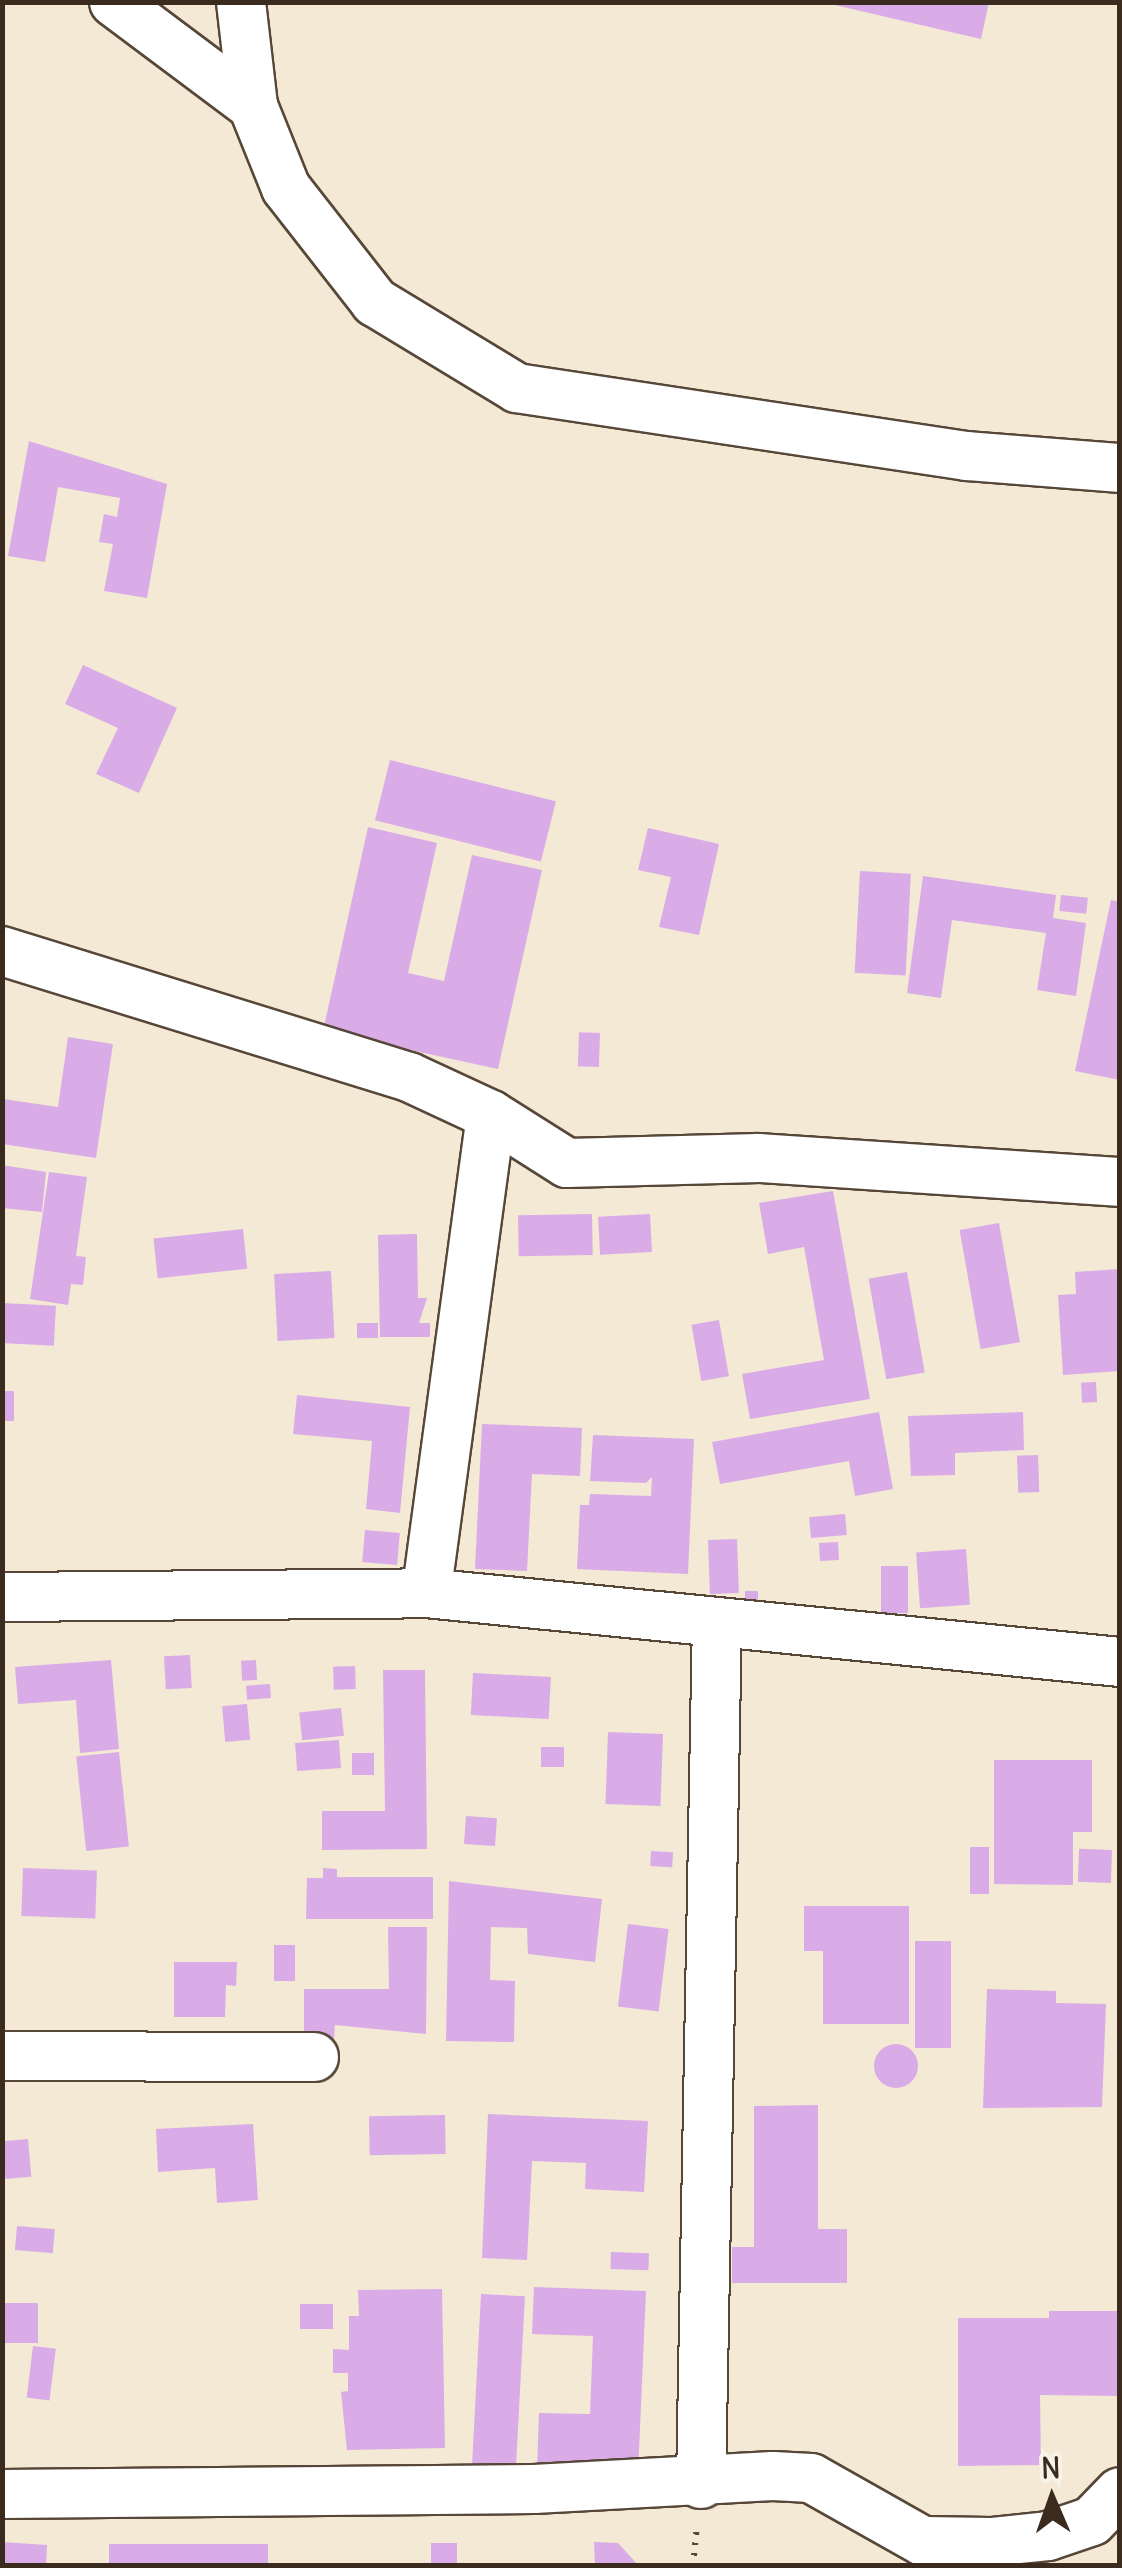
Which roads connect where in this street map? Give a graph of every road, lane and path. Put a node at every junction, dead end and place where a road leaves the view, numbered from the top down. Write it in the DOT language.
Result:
graph roads {
  1 [pos="114,2"];
  2 [pos="241,2"];
  3 [pos="253,106"];
  4 [pos="1120,468"];
  5 [pos="2,951"];
  6 [pos="491,1115"];
  7 [pos="1120,1182"];
  8 [pos="426,1592"];
  9 [pos="2,1597"];
  10 [pos="716,1622"];
  11 [pos="1120,1662"];
  12 [pos="2,2056"];
  13 [pos="314,2057"];
  14 [pos="701,2484"];
  15 [pos="1120,2492"];
  16 [pos="2,2494"];
  1 -- 3 [label="street"];
  2 -- 3 [label="street"];
  3 -- 4 [label="street"];
  5 -- 6 [label="street"];
  6 -- 7 [label="street"];
  6 -- 8 [label="street"];
  8 -- 9 [label="street"];
  8 -- 10 [label="street"];
  10 -- 11 [label="street"];
  10 -- 14 [label="street"];
  12 -- 13 [label="street"];
  14 -- 15 [label="street"];
  14 -- 16 [label="street"];
}
